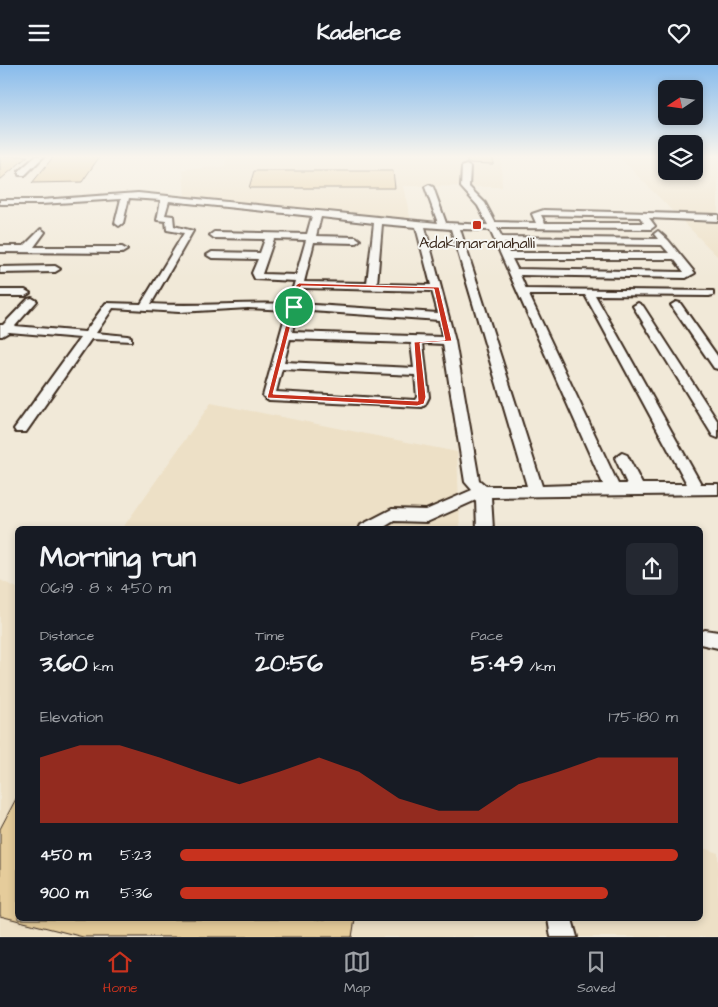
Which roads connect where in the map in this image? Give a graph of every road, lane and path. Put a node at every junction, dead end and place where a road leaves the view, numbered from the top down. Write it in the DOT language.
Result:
graph roads {
  1 [pos="126,196"];
  2 [pos="116,197"];
  3 [pos="149,197"];
  4 [pos="434,197"];
  5 [pos="474,197"];
  6 [pos="165,199"];
  7 [pos="0,202"];
  8 [pos="317,215"];
  9 [pos="642,215"];
  10 [pos="718,218"];
  11 [pos="378,221"];
  12 [pos="119,223"];
  13 [pos="420,225"];
  14 [pos="542,225"];
  15 [pos="449,226"];
  16 [pos="651,226"];
  17 [pos="493,227"];
  18 [pos="41,232"];
  19 [pos="214,235"];
  20 [pos="270,236"];
  21 [pos="310,238"];
  22 [pos="356,240"];
  23 [pos="498,240"];
  24 [pos="665,242"];
  25 [pos="0,249"];
  26 [pos="27,249"];
  27 [pos="122,250"];
  28 [pos="212,255"];
  29 [pos="263,256"];
  30 [pos="506,256"];
  31 [pos="676,256"];
  32 [pos="54,269"];
  33 [pos="0,270"];
  34 [pos="514,272"];
  35 [pos="299,281"];
  36 [pos="372,287"];
  37 [pos="437,288"];
  38 [pos="523,292"];
  39 [pos="0,293"];
  40 [pos="589,293"];
  41 [pos="709,293"];
  42 [pos="676,305"];
  43 [pos="638,306"];
  44 [pos="294,307"];
  45 [pos="144,308"];
  46 [pos="444,317"];
  47 [pos="2,331"];
  48 [pos="286,335"];
  49 [pos="88,337"];
  50 [pos="127,339"];
  51 [pos="448,341"];
  52 [pos="417,342"];
  53 [pos="277,365"];
  54 [pos="718,365"];
  55 [pos="421,372"];
  56 [pos="21,429"];
  57 [pos="718,433"];
  58 [pos="622,458"];
  59 [pos="613,489"];
  60 [pos="637,489"];
  61 [pos="697,489"];
  62 [pos="718,489"];
  63 [pos="483,491"];
  64 [pos="536,492"];
  65 [pos="372,526"];
  66 [pos="485,526"];
  67 [pos="560,921"];
  68 [pos="564,937"];
  1 -- 12 [label="street"];
  2 -- 7 [label="street"];
  3 -- 6 [label="street"];
  4 -- 15 [label="street"];
  5 -- 17 [label="street"];
  6 -- 8 [label="street"];
  6 -- 45 [label="street"];
  8 -- 11 [label="street"];
  8 -- 21 [label="street"];
  9 -- 10 [label="street"];
  9 -- 14 [label="street"];
  9 -- 16 [label="street"];
  11 -- 13 [label="street"];
  11 -- 36 [label="street"];
  13 -- 15 [label="street"];
  13 -- 37 [label="street"];
  14 -- 16 [label="street"];
  14 -- 17 [label="street"];
  15 -- 17 [label="street"];
  15 -- 64 [label="street"];
  16 -- 24 [label="street"];
  17 -- 23 [label="street"];
  18 -- 26 [label="street"];
  19 -- 20 [label="street"];
  20 -- 21 [label="street"];
  20 -- 29 [label="street"];
  21 -- 22 [label="street"];
  21 -- 35 [label="street"];
  23 -- 24 [label="street"];
  23 -- 30 [label="street"];
  24 -- 31 [label="street"];
  25 -- 26 [label="street"];
  26 -- 27 [label="street"];
  28 -- 29 [label="street"];
  29 -- 35 [label="street"];
  30 -- 31 [label="street"];
  30 -- 34 [label="street"];
  31 -- 34 [label="street"];
  32 -- 33 [label="street"];
  34 -- 38 [label="street"];
  35 -- 36 [label="street"];
  35 -- 44 [label="street"];
  36 -- 37 [label="street"];
  37 -- 46 [label="street"];
  38 -- 40 [label="street"];
  38 -- 59 [label="street"];
  39 -- 47 [label="street"];
  40 -- 41 [label="street"];
  40 -- 61 [label="street"];
  42 -- 54 [label="street"];
  43 -- 57 [label="street"];
  44 -- 45 [label="street"];
  44 -- 46 [label="street"];
  44 -- 48 [label="street"];
  45 -- 49 [label="street"];
  46 -- 51 [label="street"];
  47 -- 49 [label="street"];
  48 -- 52 [label="street"];
  48 -- 53 [label="street"];
  49 -- 50 [label="street"];
  49 -- 56 [label="street"];
  51 -- 52 [label="street"];
  51 -- 63 [label="street"];
  52 -- 55 [label="street"];
  53 -- 55 [label="street"];
  53 -- 55 [label="street"];
  58 -- 60 [label="street"];
  59 -- 60 [label="street"];
  59 -- 64 [label="street"];
  60 -- 61 [label="street"];
  61 -- 62 [label="street"];
  63 -- 64 [label="street"];
  63 -- 65 [label="street"];
  63 -- 66 [label="street"];
  67 -- 68 [label="street"];
}
